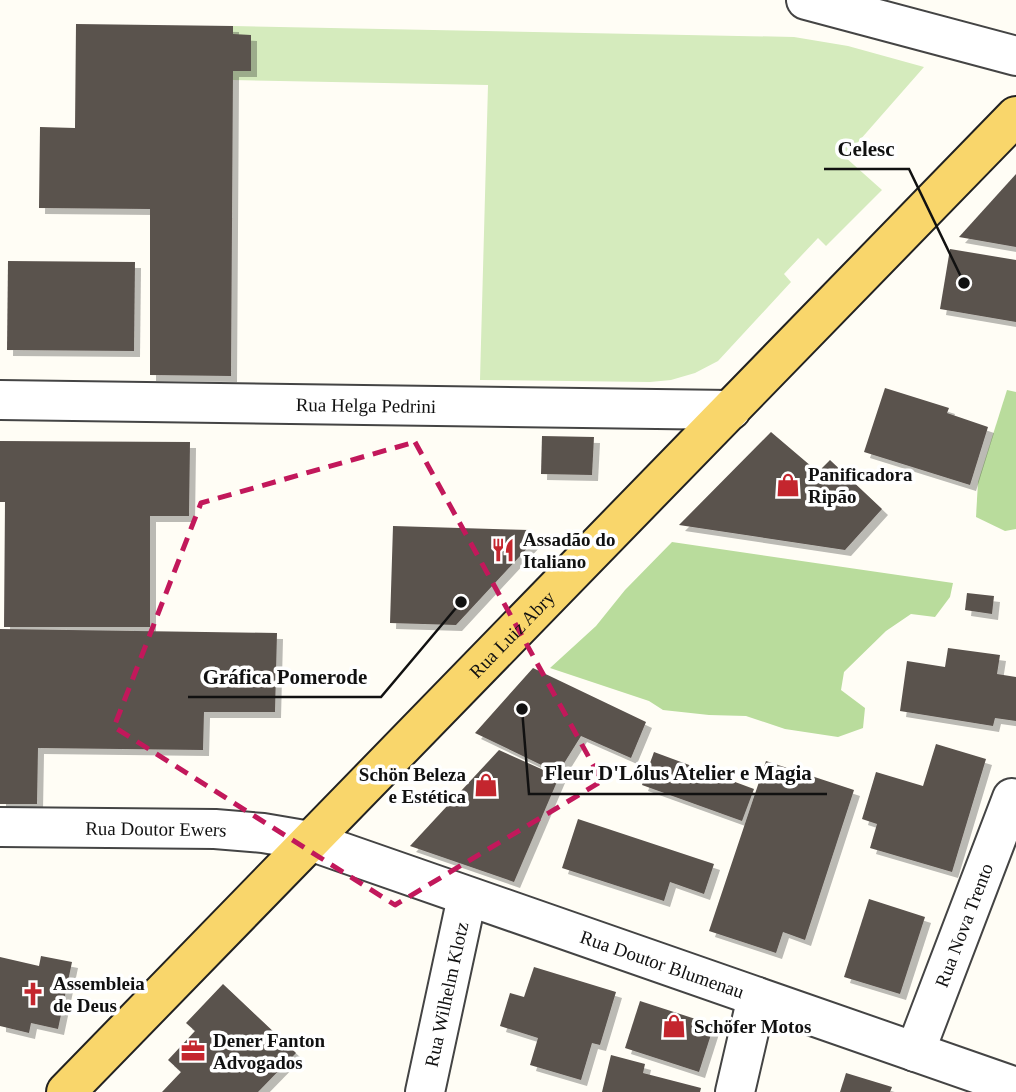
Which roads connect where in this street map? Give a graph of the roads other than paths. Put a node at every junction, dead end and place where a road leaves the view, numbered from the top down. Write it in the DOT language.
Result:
graph roads {
  1 [pos="806,0"];
  2 [pos="1016,56"];
  3 [pos="1016,116"];
  4 [pos="0,400"];
  5 [pos="731,410"];
  6 [pos="1013,798"];
  7 [pos="0,827"];
  8 [pos="310,841"];
  9 [pos="467,897"];
  10 [pos="757,997"];
  11 [pos="915,1052"];
  12 [pos="1016,1087"];
  13 [pos="66,1092"];
  14 [pos="425,1092"];
  15 [pos="735,1092"];
  1 -- 2 [label="street"];
  3 -- 5 [label="main road, Rua Luiz Abry"];
  4 -- 5 [label="street, Rua Helga Pedrini"];
  5 -- 8 [label="main road, Rua Luiz Abry"];
  6 -- 11 [label="street, Rua Nova Trento"];
  7 -- 8 [label="street, Rua Doutor Ewers"];
  8 -- 9 [label="street, Rua Doutor Blumenau"];
  8 -- 13 [label="main road, Rua Luiz Abry"];
  9 -- 10 [label="street, Rua Doutor Blumenau"];
  9 -- 14 [label="street, Rua Wilhelm Klotz"];
  10 -- 11 [label="street, Rua Doutor Blumenau"];
  10 -- 15 [label="street"];
  11 -- 12 [label="street, Rua Doutor Blumenau"];
}
